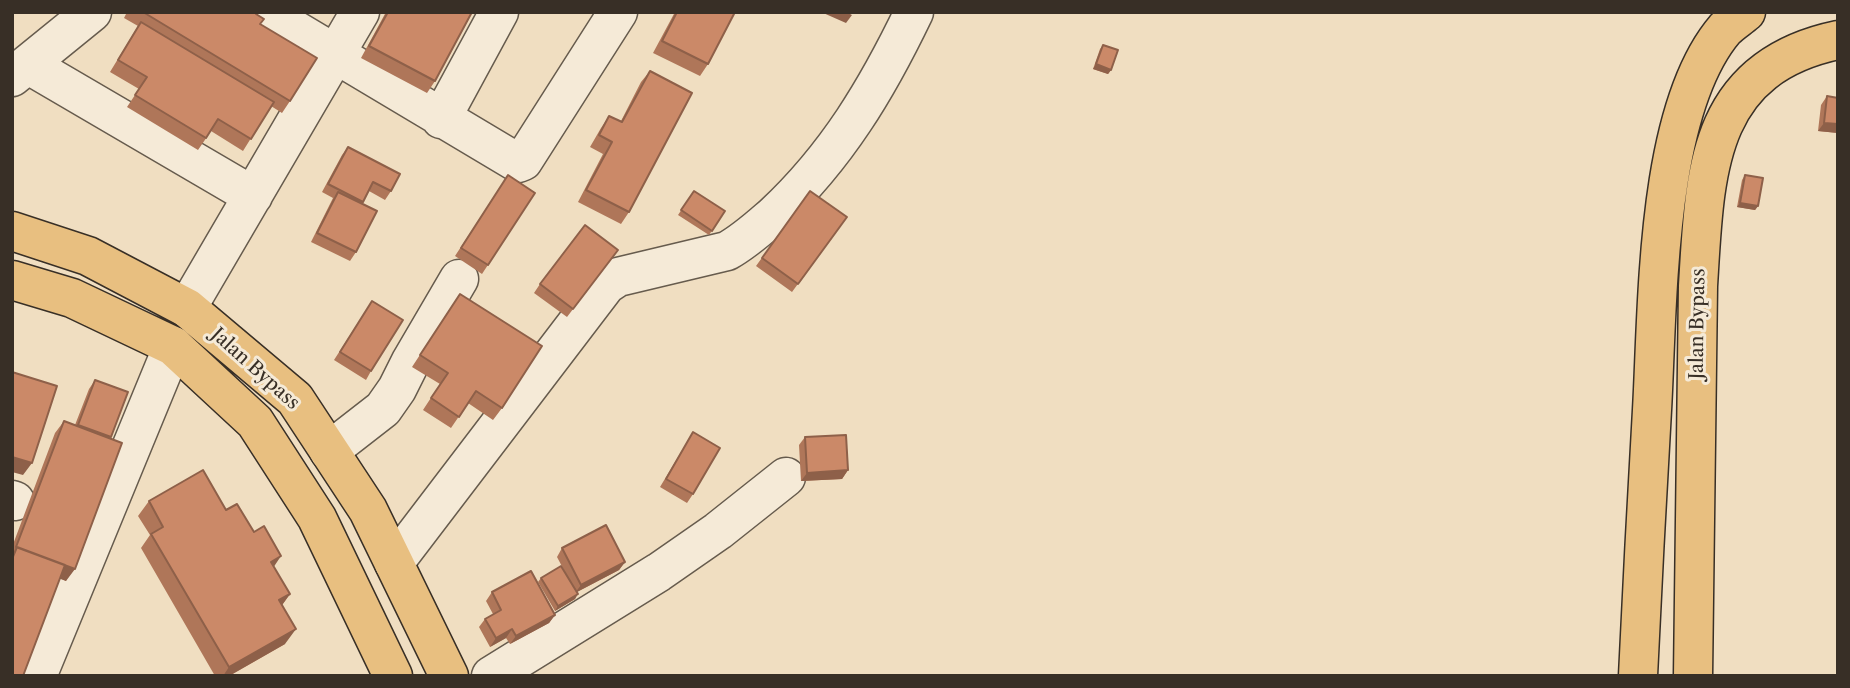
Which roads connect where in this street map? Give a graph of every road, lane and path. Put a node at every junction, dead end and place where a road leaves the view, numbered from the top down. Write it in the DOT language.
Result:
graph roads {
  1 [pos="92,12"];
  2 [pos="265,12"];
  3 [pos="360,12"];
  4 [pos="499,12"];
  5 [pos="618,12"];
  6 [pos="914,12"];
  7 [pos="1746,12"];
  8 [pos="1838,40"];
  9 [pos="335,55"];
  10 [pos="21,71"];
  11 [pos="441,119"];
  12 [pos="253,196"];
  13 [pos="12,231"];
  14 [pos="459,279"];
  15 [pos="12,280"];
  16 [pos="187,308"];
  17 [pos="173,346"];
  18 [pos="329,451"];
  19 [pos="786,477"];
  20 [pos="394,562"];
  21 [pos="1693,602"];
  22 [pos="1641,608"];
  23 [pos="38,674"];
  24 [pos="393,676"];
  25 [pos="449,676"];
  26 [pos="491,676"];
  27 [pos="1638,676"];
  28 [pos="1693,676"];
  1 -- 10 [label="street"];
  2 -- 9 [label="street"];
  3 -- 9 [label="street"];
  4 -- 11 [label="street"];
  5 -- 11 [label="street"];
  6 -- 20 [label="street"];
  7 -- 22 [label="highway, Jalan Bypass"];
  8 -- 21 [label="highway, Jalan Bypass"];
  9 -- 11 [label="street"];
  9 -- 12 [label="street"];
  10 -- 12 [label="street"];
  12 -- 16 [label="street"];
  13 -- 16 [label="highway, Jalan Bypass"];
  14 -- 18 [label="street"];
  15 -- 17 [label="highway, Jalan Bypass"];
  16 -- 18 [label="highway, Jalan Bypass"];
  17 -- 23 [label="street"];
  17 -- 24 [label="highway, Jalan Bypass"];
  18 -- 20 [label="highway, Jalan Bypass"];
  19 -- 26 [label="street"];
  20 -- 25 [label="highway, Jalan Bypass"];
  21 -- 22 [label="highway"];
  21 -- 28 [label="highway, Jalan Bypass"];
  22 -- 27 [label="highway, Jalan Bypass"];
}
